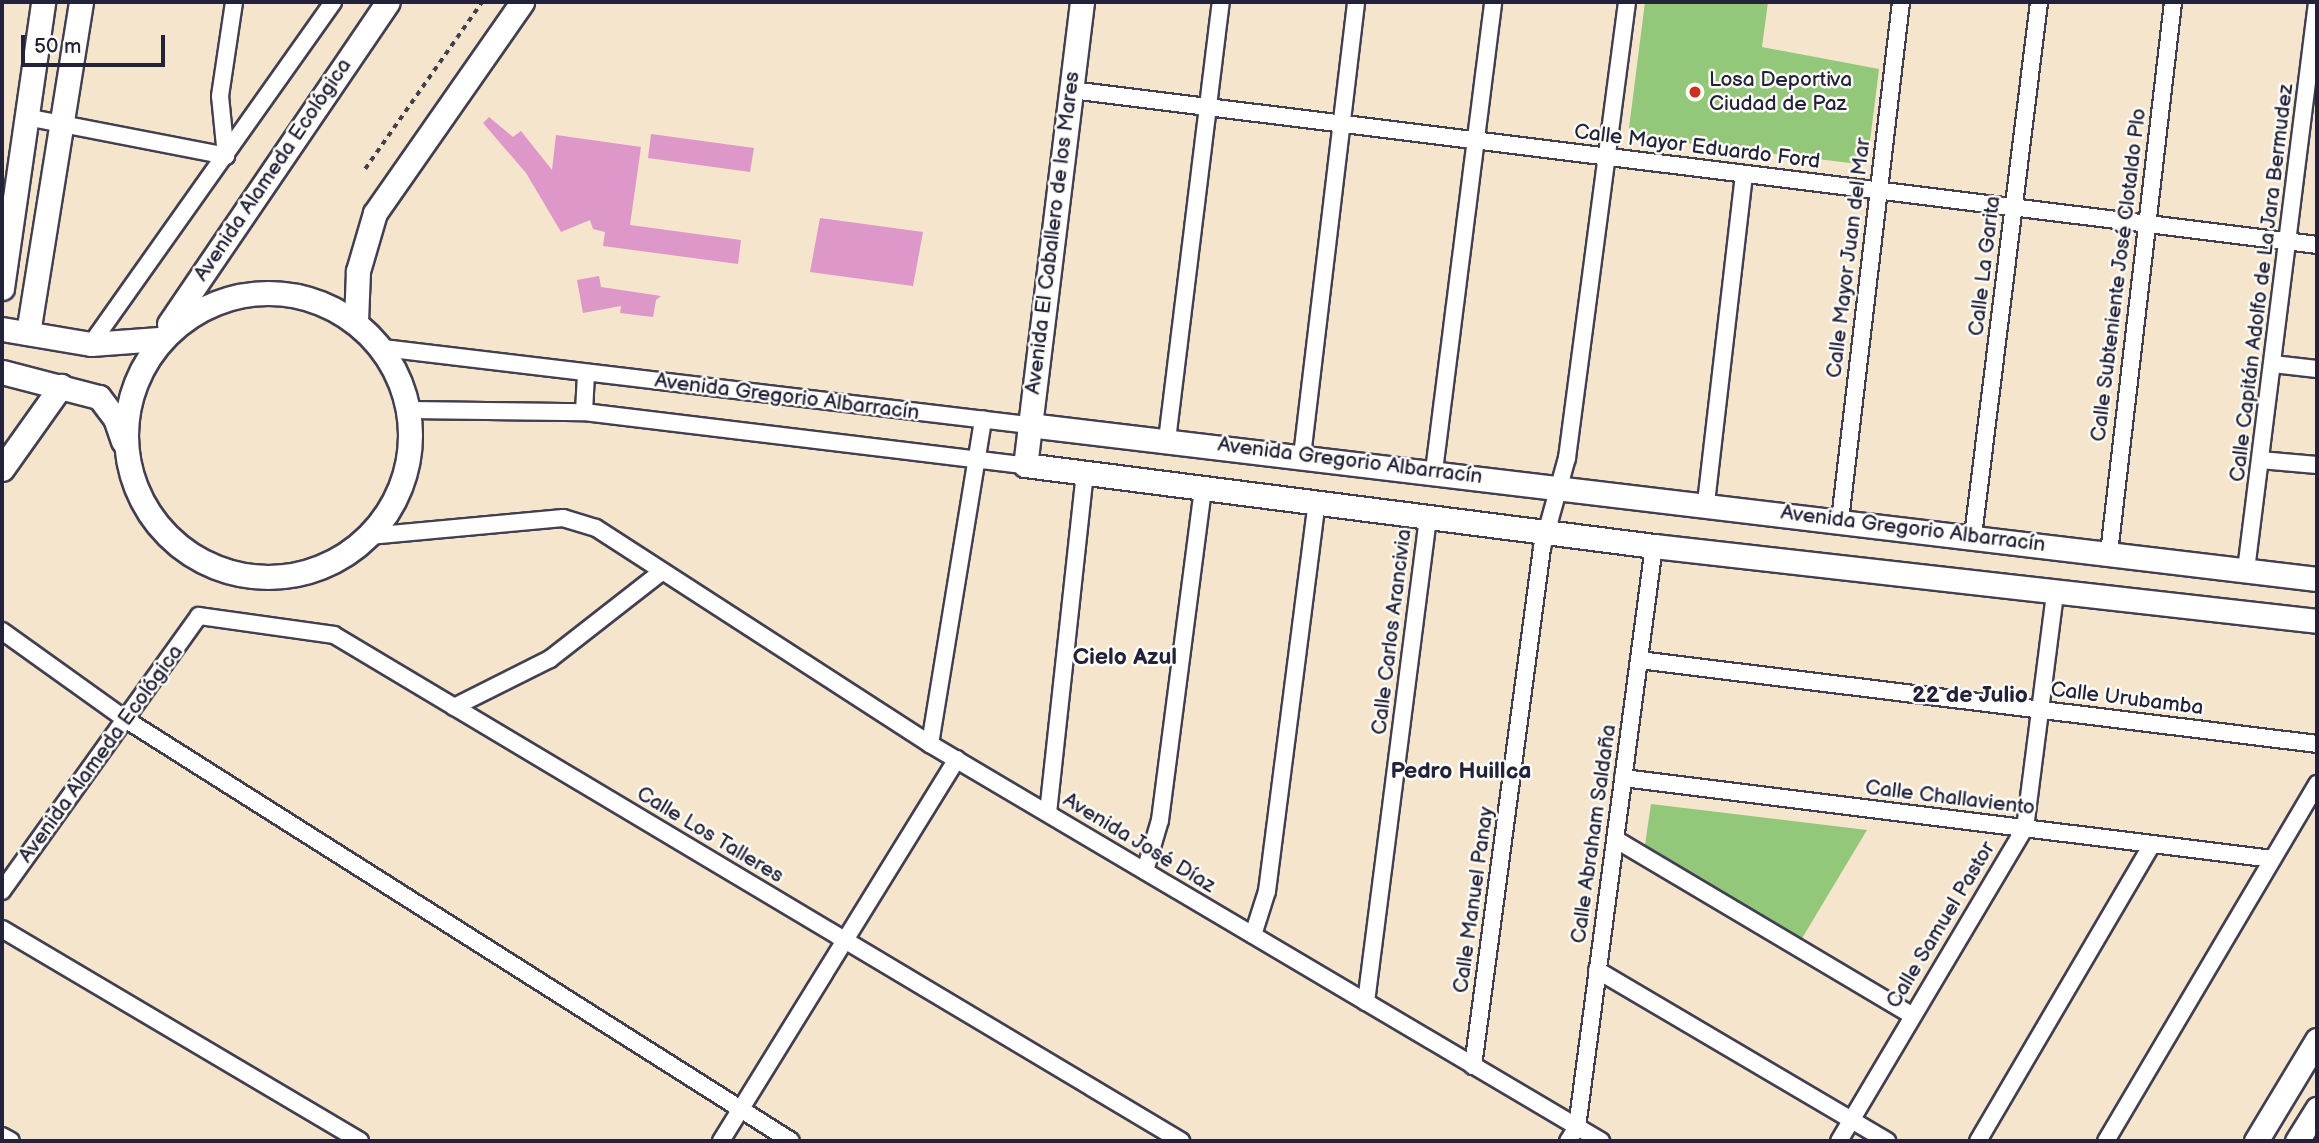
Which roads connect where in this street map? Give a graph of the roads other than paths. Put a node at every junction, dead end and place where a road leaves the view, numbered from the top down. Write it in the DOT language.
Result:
graph roads {
  1 [pos="43,2"];
  2 [pos="81,2"];
  3 [pos="234,2"];
  4 [pos="333,2"];
  5 [pos="387,2"];
  6 [pos="522,2"];
  7 [pos="1082,2"];
  8 [pos="1221,2"];
  9 [pos="1356,2"];
  10 [pos="1493,2"];
  11 [pos="1627,2"];
  12 [pos="1901,2"];
  13 [pos="2039,2"];
  14 [pos="2173,2"];
  15 [pos="2317,2"];
  16 [pos="1071,90"];
  17 [pos="2312,97"];
  18 [pos="1208,107"];
  19 [pos="26,117"];
  20 [pos="62,124"];
  21 [pos="1342,124"];
  22 [pos="1477,141"];
  23 [pos="226,156"];
  24 [pos="1608,157"];
  25 [pos="1744,174"];
  26 [pos="1877,191"];
  27 [pos="2014,208"];
  28 [pos="2144,224"];
  29 [pos="2289,242"];
  30 [pos="2317,245"];
  31 [pos="2,288"];
  32 [pos="356,321"];
  33 [pos="2,330"];
  34 [pos="28,334"];
  35 [pos="159,339"];
  36 [pos="92,344"];
  37 [pos="383,348"];
  38 [pos="2273,364"];
  39 [pos="2317,369"];
  40 [pos="2,372"];
  41 [pos="586,374"];
  42 [pos="61,386"];
  43 [pos="410,410"];
  44 [pos="584,411"];
  45 [pos="983,419"];
  46 [pos="1029,425"];
  47 [pos="1167,440"];
  48 [pos="126,453"];
  49 [pos="1301,456"];
  50 [pos="977,459"];
  51 [pos="2260,460"];
  52 [pos="1025,465"];
  53 [pos="2317,465"];
  54 [pos="2,469"];
  55 [pos="1434,471"];
  56 [pos="1085,473"];
  57 [pos="1558,485"];
  58 [pos="1203,488"];
  59 [pos="1317,502"];
  60 [pos="1706,503"];
  61 [pos="1428,517"];
  62 [pos="1840,520"];
  63 [pos="1546,532"];
  64 [pos="1973,536"];
  65 [pos="369,537"];
  66 [pos="1654,546"];
  67 [pos="2109,553"];
  68 [pos="2246,570"];
  69 [pos="660,573"];
  70 [pos="2317,579"];
  71 [pos="2055,593"];
  72 [pos="199,616"];
  73 [pos="2317,621"];
  74 [pos="2,631"];
  75 [pos="1639,660"];
  76 [pos="454,707"];
  77 [pos="2041,709"];
  78 [pos="125,719"];
  79 [pos="930,744"];
  80 [pos="2317,744"];
  81 [pos="957,759"];
  82 [pos="1623,778"];
  83 [pos="2317,784"];
  84 [pos="1048,813"];
  85 [pos="2025,828"];
  86 [pos="1615,839"];
  87 [pos="2152,844"];
  88 [pos="2273,859"];
  89 [pos="1145,871"];
  90 [pos="2,891"];
  91 [pos="2,929"];
  92 [pos="1253,935"];
  93 [pos="845,939"];
  94 [pos="1597,970"];
  95 [pos="1366,1002"];
  96 [pos="1911,1016"];
  97 [pos="2317,1040"];
  98 [pos="1473,1066"];
  99 [pos="2310,1068"];
  100 [pos="2317,1109"];
  101 [pos="740,1111"];
  102 [pos="1852,1120"];
  103 [pos="1572,1134"];
  104 [pos="2,1136"];
  105 [pos="11,1141"];
  106 [pos="360,1141"];
  107 [pos="721,1141"];
  108 [pos="791,1141"];
  109 [pos="1181,1141"];
  110 [pos="1601,1141"];
  111 [pos="1839,1141"];
  112 [pos="1887,1141"];
  113 [pos="1978,1141"];
  114 [pos="2106,1141"];
  115 [pos="2256,1141"];
  116 [pos="2297,1141"];
  1 -- 19 [label="street"];
  2 -- 20 [label="street"];
  3 -- 23 [label="street"];
  4 -- 23 [label="street"];
  5 -- 35 [label="street, Avenida Alameda Ecológica"];
  6 -- 32 [label="street"];
  7 -- 16 [label="street, Avenida El Caballero de los Mares"];
  8 -- 18 [label="street"];
  9 -- 21 [label="street"];
  10 -- 22 [label="street"];
  11 -- 24 [label="street, Calle Manuel Panay"];
  12 -- 26 [label="street, Calle Mayor Juan del Mar"];
  13 -- 27 [label="street, Calle La Garita"];
  14 -- 28 [label="street, Calle Subteniente José Clotaldo Plo"];
  15 -- 17 [label="street, Calle Capitán Adolfo de La Jara Bermudez"];
  16 -- 18 [label="street, Calle Mayor Eduardo Ford"];
  16 -- 46 [label="street, Avenida El Caballero de los Mares"];
  17 -- 29 [label="street, Calle Capitán Adolfo de La Jara Bermudez"];
  18 -- 21 [label="street, Calle Mayor Eduardo Ford"];
  18 -- 47 [label="street"];
  19 -- 20 [label="street"];
  19 -- 31 [label="street"];
  20 -- 23 [label="street"];
  20 -- 34 [label="street"];
  21 -- 22 [label="street, Calle Mayor Eduardo Ford"];
  21 -- 49 [label="street"];
  22 -- 24 [label="street, Calle Mayor Eduardo Ford"];
  22 -- 55 [label="street"];
  23 -- 36 [label="street"];
  24 -- 25 [label="street, Calle Mayor Eduardo Ford"];
  24 -- 57 [label="street, Calle Manuel Panay"];
  25 -- 26 [label="street, Calle Mayor Eduardo Ford"];
  25 -- 60 [label="street"];
  26 -- 27 [label="street, Calle Mayor Eduardo Ford"];
  26 -- 62 [label="street, Calle Mayor Juan del Mar"];
  27 -- 28 [label="street, Calle Mayor Eduardo Ford"];
  27 -- 64 [label="street, Calle La Garita"];
  28 -- 29 [label="street, Calle Mayor Eduardo Ford"];
  28 -- 67 [label="street, Calle Subteniente José Clotaldo Plo"];
  29 -- 30 [label="street, Calle Mayor Eduardo Ford"];
  29 -- 38 [label="street, Calle Capitán Adolfo de La Jara Bermudez"];
  32 -- 35 [label="street"];
  32 -- 37 [label="street"];
  33 -- 34 [label="street"];
  34 -- 36 [label="street"];
  35 -- 36 [label="street"];
  35 -- 48 [label="street, Avenida Alameda Ecológica"];
  37 -- 41 [label="street, Avenida Gregorio Albarracín"];
  37 -- 43 [label="street"];
  38 -- 39 [label="street"];
  38 -- 51 [label="street, Calle Capitán Adolfo de La Jara Bermudez"];
  40 -- 42 [label="street"];
  41 -- 44 [label="street"];
  41 -- 45 [label="street, Avenida Gregorio Albarracín"];
  42 -- 48 [label="street"];
  42 -- 54 [label="street"];
  43 -- 44 [label="street, Avenida Gregorio Albarracín"];
  43 -- 65 [label="street"];
  44 -- 50 [label="street, Avenida Gregorio Albarracín"];
  45 -- 46 [label="street, Avenida Gregorio Albarracín"];
  45 -- 50 [label="street"];
  46 -- 47 [label="street, Avenida Gregorio Albarracín"];
  46 -- 52 [label="street, Avenida El Caballero de los Mares"];
  47 -- 49 [label="street, Avenida Gregorio Albarracín"];
  48 -- 65 [label="street"];
  49 -- 55 [label="street, Avenida Gregorio Albarracín"];
  50 -- 52 [label="street, Avenida Gregorio Albarracín"];
  50 -- 79 [label="street"];
  51 -- 53 [label="street"];
  51 -- 68 [label="street, Calle Capitán Adolfo de La Jara Bermudez"];
  52 -- 56 [label="street, Avenida Gregorio Albarracín"];
  55 -- 57 [label="street, Avenida Gregorio Albarracín"];
  56 -- 58 [label="street, Avenida Gregorio Albarracín"];
  56 -- 84 [label="street"];
  57 -- 60 [label="street, Avenida Gregorio Albarracín"];
  57 -- 63 [label="street, Calle Manuel Panay"];
  58 -- 59 [label="street, Avenida Gregorio Albarracín"];
  58 -- 89 [label="street"];
  59 -- 61 [label="street, Avenida Gregorio Albarracín"];
  59 -- 92 [label="street"];
  60 -- 62 [label="street, Avenida Gregorio Albarracín"];
  61 -- 63 [label="street, Avenida Gregorio Albarracín"];
  61 -- 95 [label="street, Calle Carlos Arancivia"];
  62 -- 64 [label="street, Avenida Gregorio Albarracín"];
  63 -- 66 [label="street, Avenida Gregorio Albarracín"];
  63 -- 98 [label="street, Calle Manuel Panay"];
  64 -- 67 [label="street, Avenida Gregorio Albarracín"];
  65 -- 69 [label="street, Avenida José Díaz"];
  66 -- 71 [label="street, Avenida Gregorio Albarracín"];
  66 -- 75 [label="street, Calle Abraham Saldaña"];
  67 -- 68 [label="street, Avenida Gregorio Albarracín"];
  68 -- 70 [label="street, Avenida Gregorio Albarracín"];
  69 -- 76 [label="street"];
  69 -- 79 [label="street, Avenida José Díaz"];
  71 -- 73 [label="street, Avenida Gregorio Albarracín"];
  71 -- 77 [label="street, Calle Samuel Pastor"];
  72 -- 76 [label="street, Calle Los Talleres"];
  72 -- 78 [label="street, Avenida Alameda Ecológica"];
  74 -- 78 [label="street"];
  75 -- 77 [label="street, Calle Urubamba"];
  75 -- 82 [label="street, Calle Abraham Saldaña"];
  76 -- 93 [label="street, Calle Los Talleres"];
  77 -- 80 [label="street, Calle Urubamba"];
  77 -- 85 [label="street, Calle Samuel Pastor"];
  78 -- 90 [label="street, Avenida Alameda Ecológica"];
  78 -- 101 [label="street"];
  79 -- 81 [label="street, Avenida José Díaz"];
  81 -- 84 [label="street, Avenida José Díaz"];
  81 -- 93 [label="street"];
  82 -- 85 [label="street, Calle Challaviento"];
  82 -- 86 [label="street, Calle Abraham Saldaña"];
  83 -- 88 [label="street"];
  84 -- 89 [label="street, Avenida José Díaz"];
  85 -- 87 [label="street, Calle Challaviento"];
  85 -- 96 [label="street, Calle Samuel Pastor"];
  86 -- 94 [label="street, Calle Abraham Saldaña"];
  86 -- 96 [label="street"];
  87 -- 88 [label="street, Calle Challaviento"];
  87 -- 113 [label="street"];
  88 -- 114 [label="street"];
  89 -- 92 [label="street, Avenida José Díaz"];
  91 -- 106 [label="street"];
  92 -- 95 [label="street, Avenida José Díaz"];
  93 -- 101 [label="street"];
  93 -- 109 [label="street, Calle Los Talleres"];
  94 -- 102 [label="street"];
  94 -- 103 [label="street, Calle Abraham Saldaña"];
  95 -- 98 [label="street, Avenida José Díaz"];
  96 -- 102 [label="street, Calle Samuel Pastor"];
  97 -- 99 [label="street"];
  98 -- 103 [label="street, Avenida José Díaz"];
  99 -- 115 [label="street"];
  100 -- 116 [label="street"];
  101 -- 107 [label="street"];
  101 -- 108 [label="street"];
  102 -- 111 [label="street, Calle Samuel Pastor"];
  102 -- 112 [label="street"];
  103 -- 110 [label="street, Avenida José Díaz"];
  104 -- 105 [label="street"];
}
